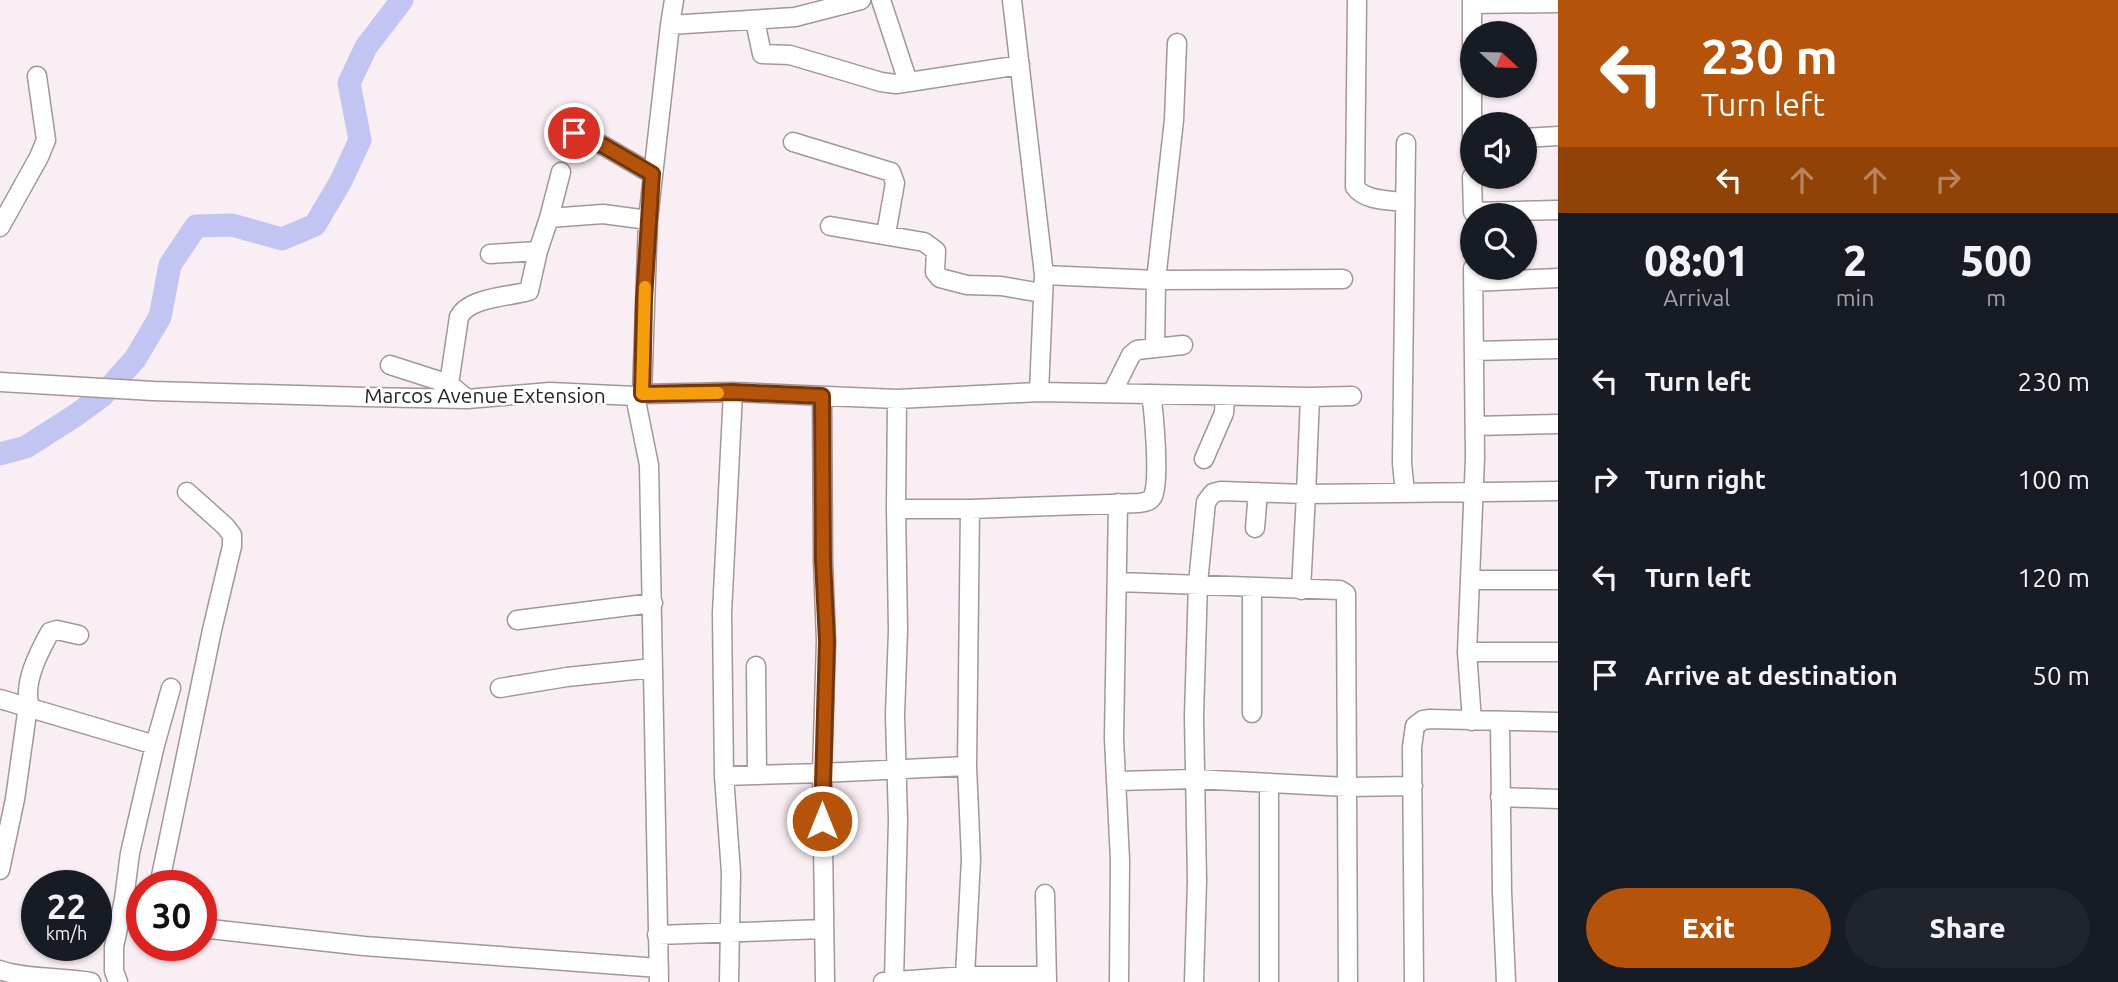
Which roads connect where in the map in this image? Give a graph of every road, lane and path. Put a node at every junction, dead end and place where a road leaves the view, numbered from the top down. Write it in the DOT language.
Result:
graph roads {
  1 [pos="674,0"];
  2 [pos="861,0"];
  3 [pos="881,0"];
  4 [pos="1012,0"];
  5 [pos="1357,0"];
  6 [pos="1472,2"];
  7 [pos="1558,3"];
  8 [pos="755,21"];
  9 [pos="670,25"];
  10 [pos="1177,43"];
  11 [pos="1020,65"];
  12 [pos="37,76"];
  13 [pos="908,82"];
  14 [pos="1472,112"];
  15 [pos="563,129"];
  16 [pos="1558,136"];
  17 [pos="1537,137"];
  18 [pos="793,142"];
  19 [pos="1406,143"];
  20 [pos="561,172"];
  21 [pos="652,174"];
  22 [pos="1404,202"];
  23 [pos="1558,210"];
  24 [pos="1537,211"];
  25 [pos="549,218"];
  26 [pos="648,220"];
  27 [pos="830,226"];
  28 [pos="0,227"];
  29 [pos="887,234"];
  30 [pos="538,251"];
  31 [pos="490,254"];
  32 [pos="1044,275"];
  33 [pos="1537,277"];
  34 [pos="1558,278"];
  35 [pos="1343,279"];
  36 [pos="1156,280"];
  37 [pos="1473,280"];
  38 [pos="1042,293"];
  39 [pos="1183,345"];
  40 [pos="1155,347"];
  41 [pos="1558,349"];
  42 [pos="1475,351"];
  43 [pos="390,365"];
  44 [pos="0,382"];
  45 [pos="449,384"];
  46 [pos="733,392"];
  47 [pos="1039,392"];
  48 [pos="1112,393"];
  49 [pos="1151,394"];
  50 [pos="638,395"];
  51 [pos="822,396"];
  52 [pos="1225,396"];
  53 [pos="1352,396"];
  54 [pos="1310,397"];
  55 [pos="467,399"];
  56 [pos="897,399"];
  57 [pos="1558,424"];
  58 [pos="1475,426"];
  59 [pos="1204,459"];
  60 [pos="1558,491"];
  61 [pos="187,492"];
  62 [pos="1258,492"];
  63 [pos="1405,493"];
  64 [pos="1306,494"];
  65 [pos="1474,494"];
  66 [pos="1118,503"];
  67 [pos="896,509"];
  68 [pos="970,509"];
  69 [pos="1255,528"];
  70 [pos="1471,580"];
  71 [pos="1558,580"];
  72 [pos="1118,582"];
  73 [pos="1198,583"];
  74 [pos="1252,588"];
  75 [pos="1301,590"];
  76 [pos="653,603"];
  77 [pos="517,620"];
  78 [pos="79,635"];
  79 [pos="1467,652"];
  80 [pos="1558,652"];
  81 [pos="756,666"];
  82 [pos="653,668"];
  83 [pos="171,688"];
  84 [pos="500,688"];
  85 [pos="0,699"];
  86 [pos="29,706"];
  87 [pos="1252,713"];
  88 [pos="1472,721"];
  89 [pos="1500,722"];
  90 [pos="1558,722"];
  91 [pos="155,745"];
  92 [pos="967,766"];
  93 [pos="897,770"];
  94 [pos="822,773"];
  95 [pos="757,775"];
  96 [pos="724,776"];
  97 [pos="1195,779"];
  98 [pos="1117,781"];
  99 [pos="1269,784"];
  100 [pos="1413,786"];
  101 [pos="1347,787"];
  102 [pos="1500,797"];
  103 [pos="1558,799"];
  104 [pos="0,870"];
  105 [pos="162,870"];
  106 [pos="1045,894"];
  107 [pos="823,929"];
  108 [pos="217,930"];
  109 [pos="730,932"];
  110 [pos="657,935"];
  111 [pos="0,970"];
  112 [pos="659,975"];
  113 [pos="965,976"];
  114 [pos="1047,979"];
  115 [pos="888,981"];
  116 [pos="92,982"];
  117 [pos="118,982"];
  118 [pos="729,982"];
  119 [pos="825,982"];
  120 [pos="1119,982"];
  121 [pos="1194,982"];
  122 [pos="1269,982"];
  123 [pos="1348,982"];
  124 [pos="1414,982"];
  125 [pos="1506,982"];
  1 -- 9 [label="street"];
  2 -- 8 [label="street"];
  3 -- 13 [label="street"];
  4 -- 11 [label="street"];
  5 -- 22 [label="street"];
  6 -- 7 [label="street"];
  6 -- 14 [label="street"];
  8 -- 9 [label="street"];
  8 -- 13 [label="street"];
  9 -- 21 [label="street"];
  10 -- 36 [label="street"];
  11 -- 13 [label="street"];
  11 -- 32 [label="street"];
  12 -- 28 [label="street"];
  15 -- 21 [label="street"];
  16 -- 17 [label="street"];
  18 -- 29 [label="street"];
  19 -- 22 [label="street"];
  20 -- 25 [label="street"];
  21 -- 26 [label="street"];
  22 -- 63 [label="street"];
  23 -- 24 [label="street"];
  25 -- 26 [label="street"];
  25 -- 30 [label="street"];
  26 -- 50 [label="street"];
  27 -- 29 [label="street"];
  29 -- 38 [label="street"];
  30 -- 31 [label="street"];
  30 -- 45 [label="street"];
  32 -- 36 [label="street"];
  32 -- 38 [label="street"];
  33 -- 34 [label="street"];
  35 -- 36 [label="street"];
  36 -- 40 [label="street"];
  37 -- 42 [label="street"];
  38 -- 47 [label="street"];
  39 -- 40 [label="street"];
  40 -- 48 [label="street"];
  41 -- 42 [label="street"];
  42 -- 58 [label="street"];
  43 -- 45 [label="street"];
  44 -- 55 [label="street, Marcos Avenue Extension"];
  45 -- 55 [label="street"];
  46 -- 50 [label="street"];
  46 -- 51 [label="street"];
  46 -- 96 [label="street"];
  47 -- 48 [label="street"];
  47 -- 56 [label="street"];
  48 -- 49 [label="street"];
  49 -- 52 [label="street"];
  49 -- 66 [label="street"];
  50 -- 55 [label="street, Marcos Avenue Extension"];
  50 -- 76 [label="street, Marcos Avenue Extension"];
  51 -- 56 [label="street"];
  51 -- 94 [label="street"];
  52 -- 54 [label="street"];
  52 -- 59 [label="street"];
  53 -- 54 [label="street"];
  54 -- 64 [label="street"];
  56 -- 67 [label="street"];
  57 -- 58 [label="street"];
  58 -- 65 [label="street"];
  60 -- 65 [label="street"];
  61 -- 105 [label="street"];
  62 -- 64 [label="street"];
  62 -- 69 [label="street"];
  62 -- 73 [label="street"];
  63 -- 64 [label="street"];
  63 -- 65 [label="street"];
  64 -- 75 [label="street"];
  65 -- 70 [label="street"];
  66 -- 68 [label="street"];
  66 -- 72 [label="street"];
  67 -- 68 [label="street"];
  67 -- 93 [label="street"];
  68 -- 92 [label="street"];
  70 -- 71 [label="street"];
  70 -- 79 [label="street"];
  72 -- 73 [label="street"];
  72 -- 98 [label="street"];
  73 -- 74 [label="street"];
  73 -- 97 [label="street"];
  74 -- 75 [label="street"];
  74 -- 87 [label="street"];
  75 -- 101 [label="street"];
  76 -- 77 [label="street"];
  76 -- 82 [label="street, Marcos Avenue Extension"];
  78 -- 86 [label="street"];
  79 -- 80 [label="street"];
  79 -- 88 [label="street"];
  81 -- 95 [label="street"];
  82 -- 84 [label="street"];
  82 -- 110 [label="street, Marcos Avenue Extension"];
  83 -- 91 [label="street"];
  85 -- 86 [label="street"];
  86 -- 91 [label="street"];
  86 -- 104 [label="street"];
  88 -- 89 [label="street"];
  88 -- 100 [label="street"];
  89 -- 90 [label="street"];
  89 -- 102 [label="street"];
  91 -- 117 [label="street"];
  92 -- 93 [label="street"];
  92 -- 113 [label="street"];
  93 -- 94 [label="street"];
  93 -- 115 [label="street"];
  94 -- 95 [label="street"];
  94 -- 107 [label="street"];
  95 -- 96 [label="street"];
  96 -- 109 [label="street"];
  97 -- 98 [label="street"];
  97 -- 99 [label="street"];
  97 -- 121 [label="street"];
  98 -- 120 [label="street"];
  99 -- 101 [label="street"];
  99 -- 122 [label="street"];
  100 -- 101 [label="street"];
  100 -- 124 [label="street"];
  101 -- 123 [label="street"];
  102 -- 103 [label="street"];
  102 -- 125 [label="street"];
  106 -- 114 [label="street"];
  107 -- 109 [label="street"];
  107 -- 119 [label="street"];
  108 -- 112 [label="street"];
  109 -- 110 [label="street"];
  109 -- 118 [label="street"];
  110 -- 112 [label="street, Marcos Avenue Extension"];
  111 -- 116 [label="street"];
  113 -- 114 [label="street"];
  113 -- 115 [label="street"];
}
